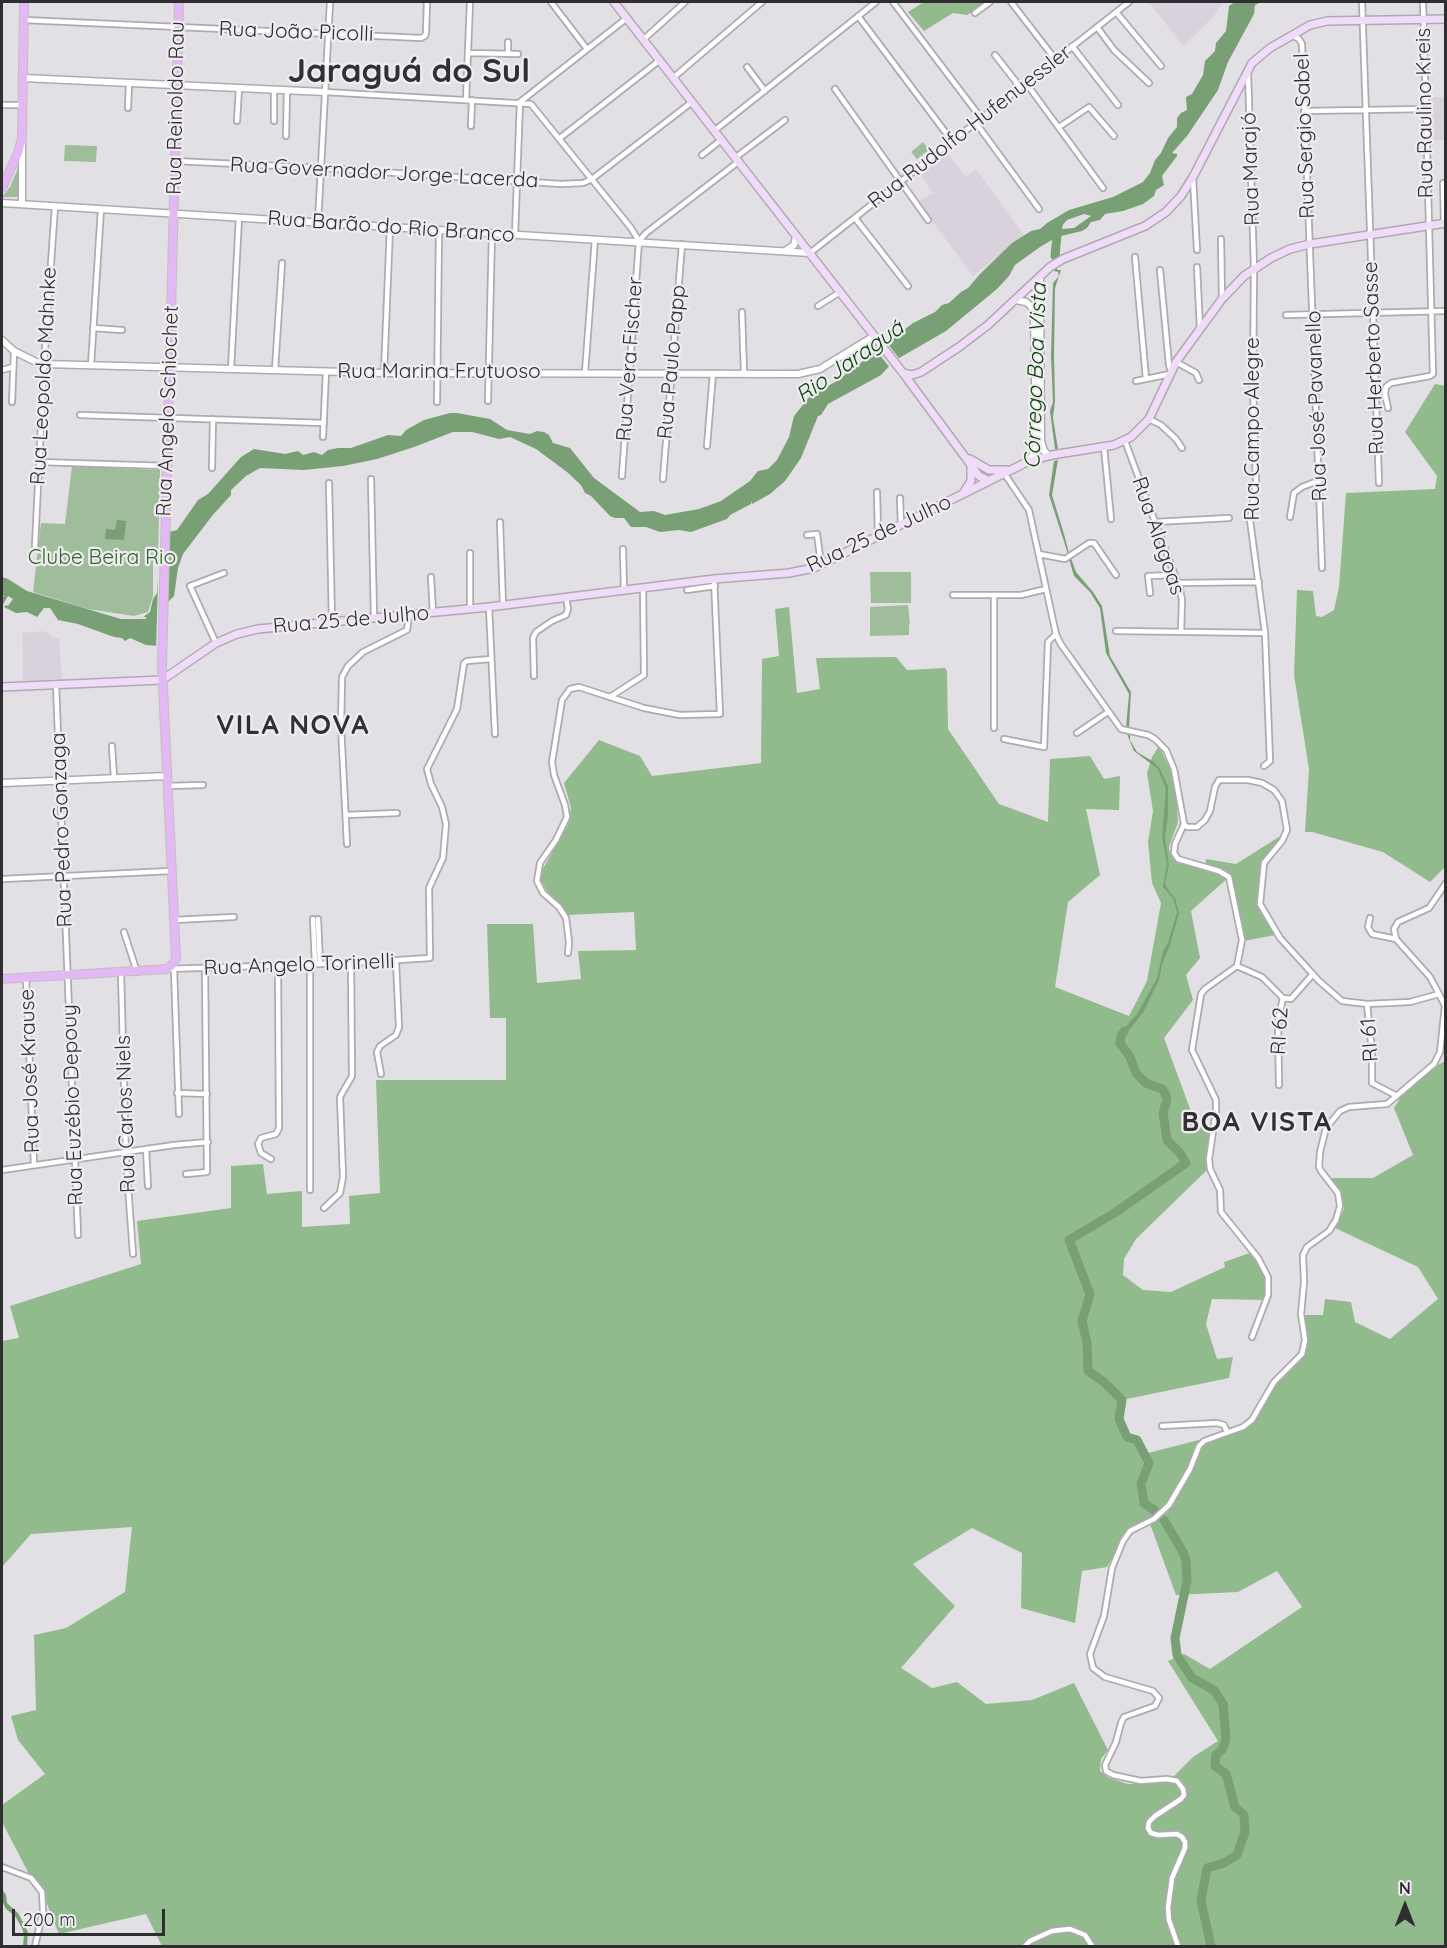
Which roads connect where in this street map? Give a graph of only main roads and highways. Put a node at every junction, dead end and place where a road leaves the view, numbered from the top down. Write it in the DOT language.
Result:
graph roads {
  1 [pos="24,2"];
  2 [pos="178,2"];
  3 [pos="618,3"];
  4 [pos="1446,19"];
  5 [pos="2,188"];
  6 [pos="173,214"];
  7 [pos="1445,223"];
  8 [pos="901,371"];
  9 [pos="921,372"];
  10 [pos="919,395"];
  11 [pos="963,453"];
  12 [pos="971,464"];
  13 [pos="1015,468"];
  14 [pos="989,482"];
  15 [pos="960,496"];
  16 [pos="162,680"];
  17 [pos="2,687"];
  18 [pos="2,979"];
  1 -- 5 [label="main road"];
  2 -- 6 [label="main road, Rua Reinoldo Rau"];
  3 -- 8 [label="main road"];
  4 -- 9 [label="main road"];
  6 -- 16 [label="main road, Rua Angelo Schiochet"];
  7 -- 13 [label="main road, Rua 25 de Julho"];
  8 -- 9 [label="main road"];
  8 -- 10 [label="main road"];
  9 -- 10 [label="main road"];
  10 -- 11 [label="main road"];
  11 -- 12 [label="main road"];
  11 -- 13 [label="main road"];
  12 -- 14 [label="main road"];
  12 -- 15 [label="main road"];
  13 -- 14 [label="main road, Rua 25 de Julho"];
  14 -- 15 [label="main road, Rua 25 de Julho"];
  15 -- 16 [label="main road, Rua 25 de Julho"];
  16 -- 17 [label="main road"];
  16 -- 18 [label="main road"];
}
